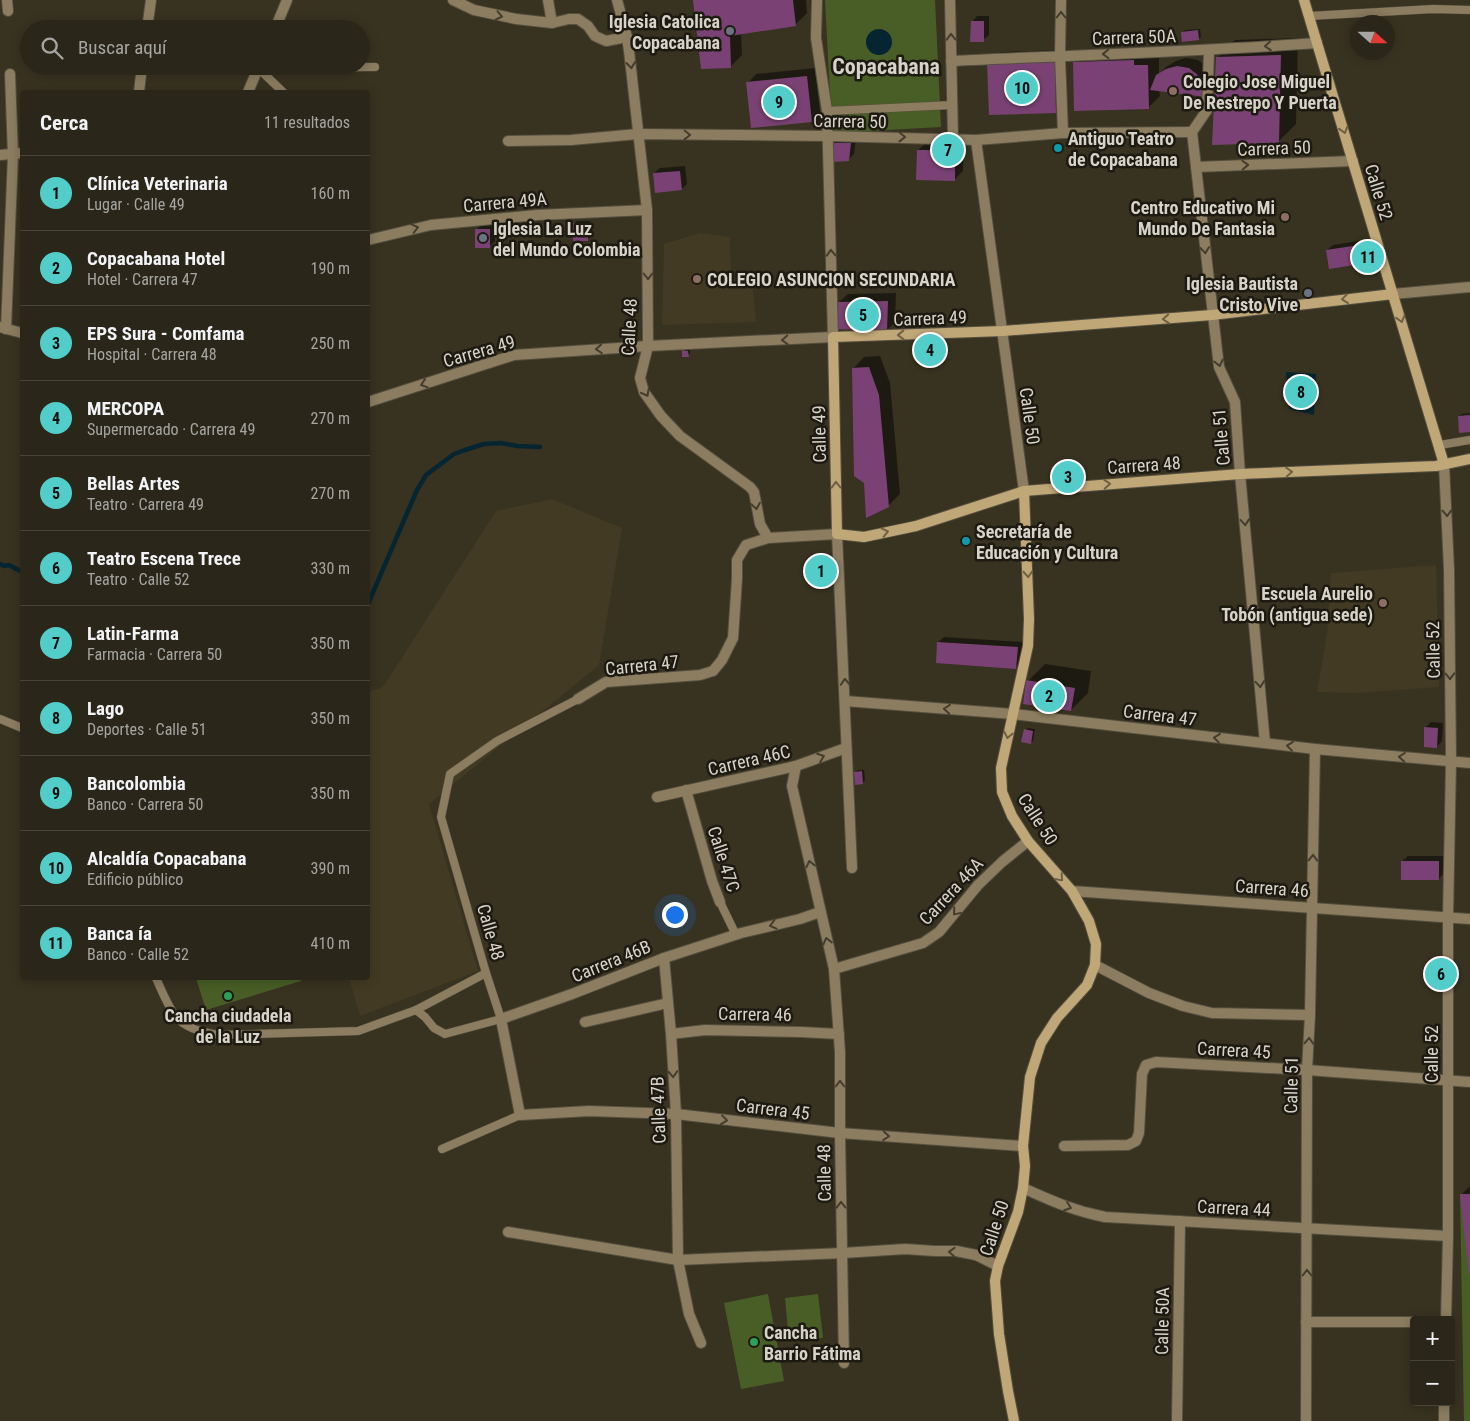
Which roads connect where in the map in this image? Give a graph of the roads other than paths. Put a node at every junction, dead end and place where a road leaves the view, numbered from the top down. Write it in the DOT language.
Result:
graph roads {
  1 [pos="7,0"];
  2 [pos="151,0"];
  3 [pos="287,0"];
  4 [pos="453,0"];
  5 [pos="548,0"];
  6 [pos="617,0"];
  7 [pos="811,0"];
  8 [pos="817,0"];
  9 [pos="950,0"];
  10 [pos="1061,0"];
  11 [pos="1304,0"];
  12 [pos="1470,10"];
  13 [pos="8,11"];
  14 [pos="1309,16"];
  15 [pos="148,20"];
  16 [pos="279,20"];
  17 [pos="552,23"];
  18 [pos="627,37"];
  19 [pos="1317,43"];
  20 [pos="1208,51"];
  21 [pos="1060,56"];
  22 [pos="951,61"];
  23 [pos="370,67"];
  24 [pos="375,67"];
  25 [pos="10,74"];
  26 [pos="141,75"];
  27 [pos="255,75"];
  28 [pos="267,75"];
  29 [pos="139,90"];
  30 [pos="249,90"];
  31 [pos="281,90"];
  32 [pos="952,105"];
  33 [pos="827,111"];
  34 [pos="1192,132"];
  35 [pos="1063,133"];
  36 [pos="638,134"];
  37 [pos="826,136"];
  38 [pos="953,138"];
  39 [pos="976,140"];
  40 [pos="508,141"];
  41 [pos="0,154"];
  42 [pos="18,154"];
  43 [pos="1353,161"];
  44 [pos="1196,167"];
  45 [pos="647,210"];
  46 [pos="370,239"];
  47 [pos="1470,287"];
  48 [pos="1394,294"];
  49 [pos="1212,315"];
  50 [pos="3,328"];
  51 [pos="1003,331"];
  52 [pos="20,332"];
  53 [pos="833,337"];
  54 [pos="648,346"];
  55 [pos="370,401"];
  56 [pos="1470,440"];
  57 [pos="1440,445"];
  58 [pos="1470,459"];
  59 [pos="1444,464"];
  60 [pos="1240,474"];
  61 [pos="1024,491"];
  62 [pos="837,534"];
  63 [pos="768,538"];
  64 [pos="578,699"];
  65 [pos="846,701"];
  66 [pos="1013,714"];
  67 [pos="0,720"];
  68 [pos="20,727"];
  69 [pos="1265,743"];
  70 [pos="846,748"];
  71 [pos="1315,749"];
  72 [pos="1451,761"];
  73 [pos="1470,762"];
  74 [pos="796,766"];
  75 [pos="686,790"];
  76 [pos="657,797"];
  77 [pos="1028,841"];
  78 [pos="852,868"];
  79 [pos="1072,891"];
  80 [pos="720,902"];
  81 [pos="1312,907"];
  82 [pos="820,912"];
  83 [pos="1448,917"];
  84 [pos="1470,919"];
  85 [pos="736,935"];
  86 [pos="664,958"];
  87 [pos="1095,965"];
  88 [pos="834,969"];
  89 [pos="486,974"];
  90 [pos="157,980"];
  91 [pos="668,1003"];
  92 [pos="416,1010"];
  93 [pos="1310,1015"];
  94 [pos="501,1019"];
  95 [pos="585,1022"];
  96 [pos="671,1034"];
  97 [pos="839,1034"];
  98 [pos="1307,1070"];
  99 [pos="1448,1081"];
  100 [pos="1470,1082"];
  101 [pos="676,1114"];
  102 [pos="520,1115"];
  103 [pos="840,1133"];
  104 [pos="1023,1146"];
  105 [pos="1064,1146"];
  106 [pos="442,1149"];
  107 [pos="1023,1188"];
  108 [pos="1180,1221"];
  109 [pos="1307,1228"];
  110 [pos="508,1232"];
  111 [pos="1448,1236"];
  112 [pos="843,1253"];
  113 [pos="678,1260"];
  114 [pos="998,1266"];
  115 [pos="1446,1316"];
  116 [pos="1306,1322"];
  117 [pos="1410,1322"];
  118 [pos="701,1343"];
  119 [pos="844,1362"];
  120 [pos="1444,1406"];
  121 [pos="1014,1421"];
  122 [pos="1178,1421"];
  123 [pos="1306,1421"];
  124 [pos="1444,1421"];
  1 -- 13 [label="street"];
  2 -- 15 [label="street"];
  3 -- 16 [label="street"];
  4 -- 17 [label="street, one-way"];
  5 -- 17 [label="street"];
  6 -- 18 [label="street, Calle 48"];
  7 -- 37 [label="street"];
  8 -- 33 [label="street, Calle 49"];
  22 -- 9 [label="street, one-way"];
  21 -- 10 [label="street, one-way"];
  11 -- 14 [label="street, Calle 52"];
  12 -- 14 [label="lane"];
  14 -- 19 [label="street, Calle 52"];
  17 -- 18 [label="street"];
  18 -- 36 [label="street, Calle 48, one-way"];
  19 -- 20 [label="street, Carrera 50A, one-way"];
  19 -- 43 [label="street, Calle 52, one-way"];
  20 -- 21 [label="street, Carrera 50A, one-way"];
  20 -- 34 [label="street"];
  21 -- 22 [label="street, Carrera 50A"];
  21 -- 35 [label="street"];
  22 -- 32 [label="street"];
  23 -- 24 [label="lane"];
  25 -- 42 [label="street"];
  26 -- 29 [label="street"];
  27 -- 30 [label="street"];
  28 -- 31 [label="lane"];
  32 -- 33 [label="lane"];
  32 -- 38 [label="street"];
  33 -- 37 [label="street, Calle 49"];
  34 -- 35 [label="street, Carrera 50"];
  34 -- 44 [label="street, Calle 51"];
  35 -- 39 [label="street, Carrera 50"];
  36 -- 37 [label="street, Carrera 50, one-way"];
  36 -- 40 [label="street, Carrera 50"];
  36 -- 45 [label="street, Calle 48"];
  37 -- 38 [label="street, Carrera 50, one-way"];
  53 -- 37 [label="street, Calle 49, one-way"];
  38 -- 39 [label="street, Carrera 50"];
  39 -- 51 [label="street, Calle 50"];
  41 -- 42 [label="street"];
  42 -- 50 [label="street"];
  44 -- 43 [label="street, Carrera 50, one-way"];
  43 -- 48 [label="street, Calle 52"];
  44 -- 49 [label="street, Calle 51, one-way"];
  46 -- 45 [label="street, Carrera 49A, one-way"];
  45 -- 54 [label="street, Calle 48, one-way"];
  47 -- 48 [label="street, Carrera 49"];
  48 -- 49 [label="street, Carrera 49, one-way"];
  48 -- 57 [label="street, Calle 52, one-way"];
  49 -- 51 [label="street, Carrera 49, one-way"];
  49 -- 60 [label="street, Calle 51, one-way"];
  50 -- 52 [label="street"];
  51 -- 53 [label="street, Carrera 49, one-way"];
  51 -- 61 [label="street, Calle 50"];
  53 -- 54 [label="street, Carrera 49, one-way"];
  62 -- 53 [label="street, Calle 49, one-way"];
  54 -- 55 [label="street, Carrera 49, one-way"];
  54 -- 63 [label="street, Calle 48, one-way"];
  56 -- 57 [label="lane"];
  57 -- 59 [label="street, Calle 52"];
  58 -- 59 [label="street, Carrera 48"];
  60 -- 59 [label="street, Carrera 48, one-way"];
  59 -- 72 [label="street, Calle 52, one-way"];
  61 -- 60 [label="street, Carrera 48, one-way"];
  60 -- 69 [label="street, Calle 51, one-way"];
  62 -- 61 [label="street, Carrera 48, one-way"];
  61 -- 66 [label="street, Calle 50, one-way"];
  62 -- 63 [label="street, Carrera 48"];
  65 -- 62 [label="street, Calle 49, one-way"];
  63 -- 64 [label="street, Carrera 47"];
  64 -- 89 [label="lane, Calle 48"];
  66 -- 65 [label="street, Carrera 47, one-way"];
  65 -- 70 [label="street, Calle 49"];
  69 -- 66 [label="street, Carrera 47, one-way"];
  66 -- 77 [label="street, Calle 50, one-way"];
  67 -- 68 [label="lane"];
  71 -- 69 [label="street, Carrera 47, one-way"];
  74 -- 70 [label="street, Carrera 46C, one-way"];
  70 -- 78 [label="street, Calle 49"];
  72 -- 71 [label="street, Carrera 47, one-way"];
  81 -- 71 [label="street, Calle 51, one-way"];
  72 -- 73 [label="street, Carrera 47"];
  72 -- 83 [label="street, Calle 52"];
  74 -- 75 [label="street, Carrera 46C"];
  82 -- 74 [label="street, Calle 48, one-way"];
  75 -- 76 [label="street, Carrera 46C"];
  75 -- 80 [label="street, Calle 47C"];
  77 -- 79 [label="street, Calle 50, one-way"];
  77 -- 88 [label="street, Carrera 46A, one-way"];
  79 -- 81 [label="street, Carrera 46"];
  79 -- 87 [label="street, Calle 50"];
  80 -- 85 [label="lane, Calle 47C"];
  81 -- 83 [label="street, Carrera 46"];
  81 -- 93 [label="street, Calle 51"];
  82 -- 85 [label="street, Carrera 46B, one-way"];
  88 -- 82 [label="street, Calle 48, one-way"];
  83 -- 84 [label="street, Carrera 46"];
  83 -- 99 [label="street, Calle 52"];
  85 -- 86 [label="street, Carrera 46B"];
  86 -- 91 [label="street, Calle 47B"];
  86 -- 94 [label="street, Carrera 46B"];
  87 -- 93 [label="street"];
  87 -- 104 [label="street, Calle 50"];
  88 -- 97 [label="street, Calle 48"];
  89 -- 92 [label="lane, Calle 48"];
  89 -- 94 [label="lane"];
  90 -- 92 [label="lane, Calle 48"];
  91 -- 95 [label="street"];
  91 -- 96 [label="street, Calle 47B"];
  92 -- 94 [label="lane"];
  98 -- 93 [label="street, Calle 51, one-way"];
  94 -- 102 [label="street"];
  96 -- 97 [label="street, Carrera 46"];
  96 -- 101 [label="street, Calle 47B, one-way"];
  103 -- 97 [label="street, Calle 48, one-way"];
  98 -- 99 [label="street, Carrera 45"];
  98 -- 105 [label="street, Carrera 45"];
  98 -- 109 [label="street, Calle 51"];
  99 -- 100 [label="street, Carrera 45"];
  99 -- 111 [label="street, Calle 52"];
  101 -- 102 [label="street, Carrera 45"];
  101 -- 103 [label="street, Carrera 45, one-way"];
  101 -- 113 [label="street, Calle 47B"];
  102 -- 106 [label="lane"];
  103 -- 104 [label="street, Carrera 45, one-way"];
  112 -- 103 [label="street, Calle 48, one-way"];
  104 -- 107 [label="street, Calle 50"];
  107 -- 108 [label="street, Carrera 44, one-way"];
  107 -- 114 [label="street, Calle 50"];
  108 -- 109 [label="street, Carrera 44"];
  108 -- 122 [label="street, Calle 50A"];
  109 -- 111 [label="street, Carrera 44"];
  116 -- 109 [label="street, Calle 51, one-way"];
  110 -- 113 [label="street"];
  111 -- 115 [label="street, Calle 52"];
  112 -- 113 [label="street"];
  114 -- 112 [label="street, one-way"];
  112 -- 119 [label="street, Calle 48"];
  113 -- 118 [label="street, Calle 47B"];
  114 -- 121 [label="street, Calle 50"];
  116 -- 117 [label="street"];
  116 -- 123 [label="street, Calle 51"];
  120 -- 124 [label="street"];
}
